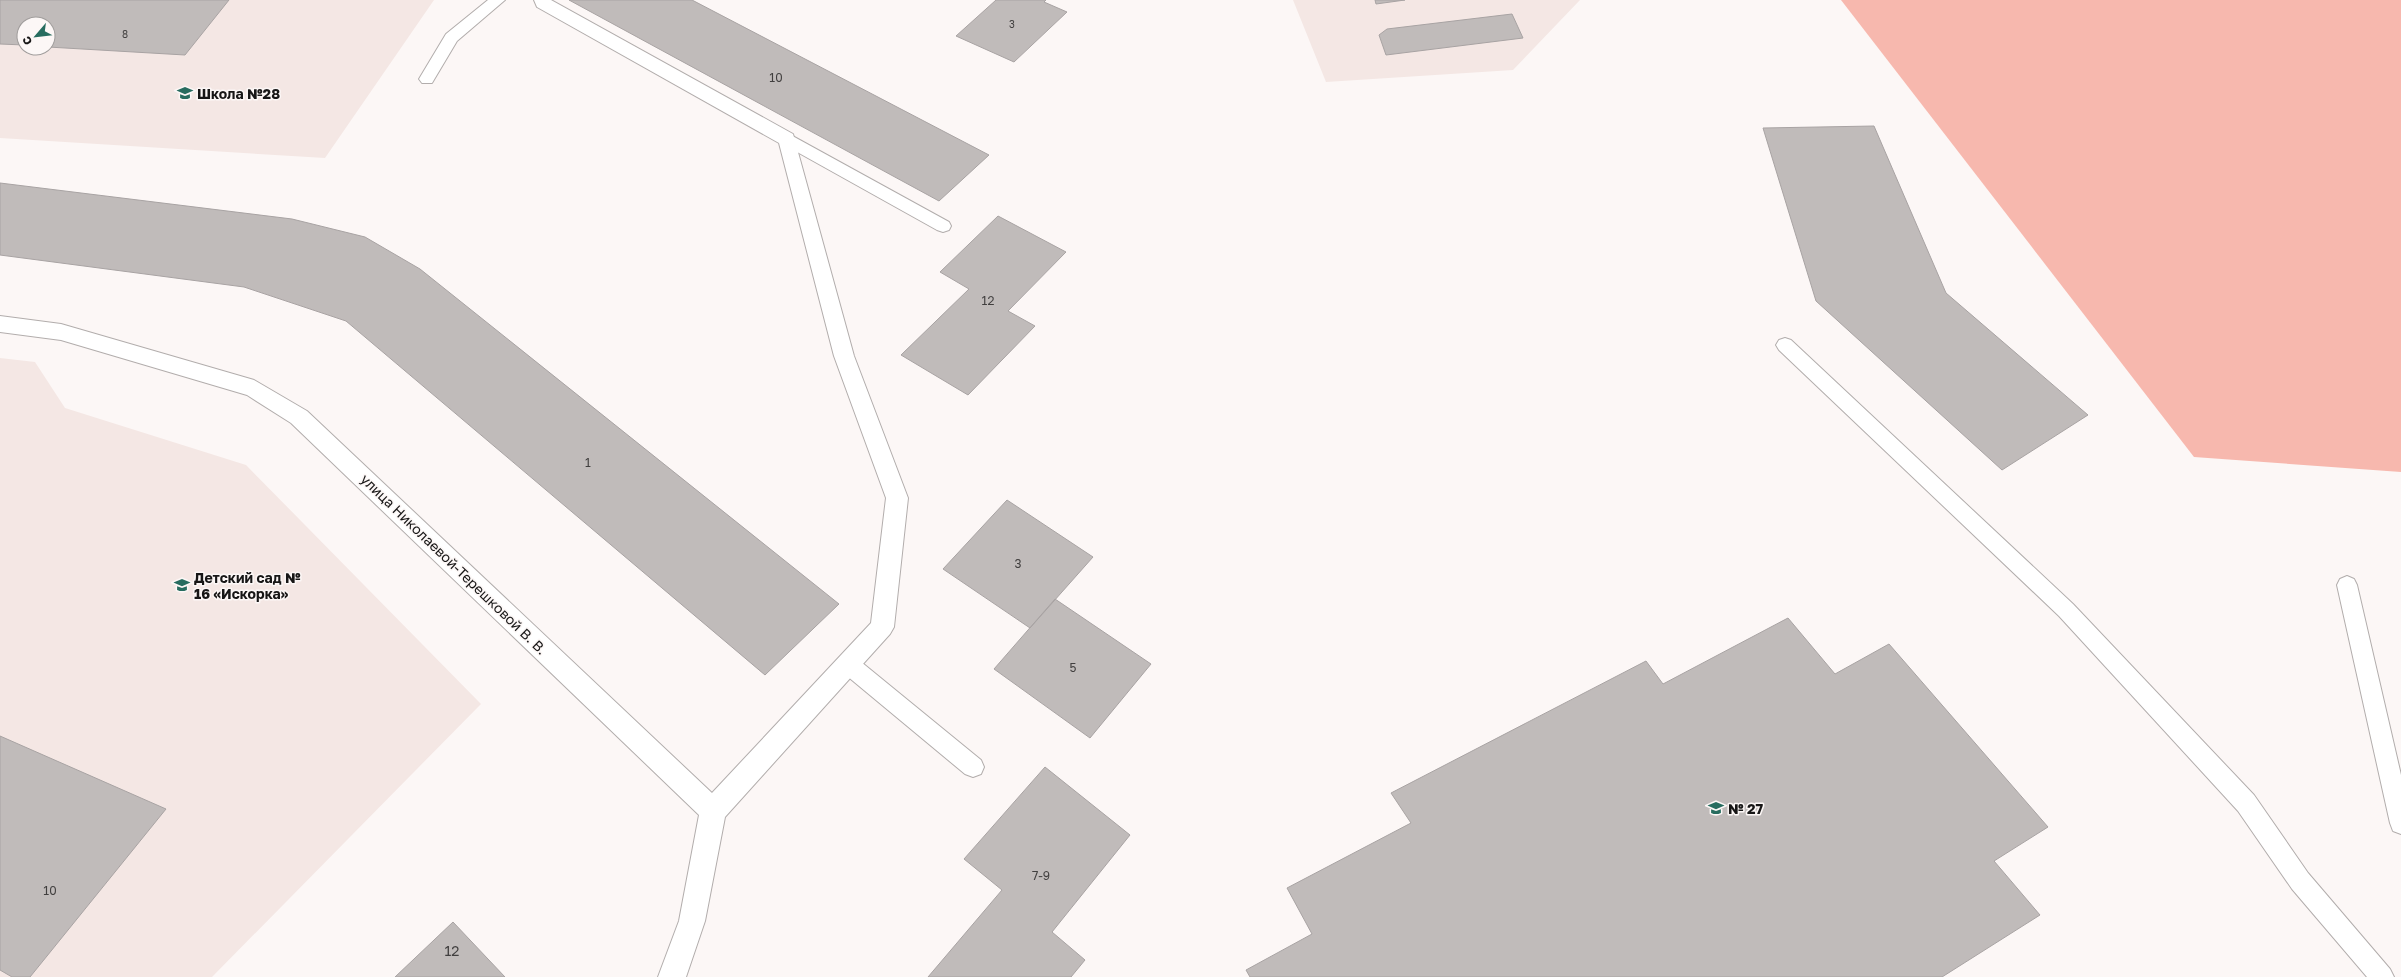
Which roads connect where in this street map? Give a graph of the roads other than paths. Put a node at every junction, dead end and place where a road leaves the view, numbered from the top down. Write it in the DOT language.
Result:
graph roads {
  1 [pos="498,0"];
  2 [pos="542,0"];
  3 [pos="427,79"];
  4 [pos="787,139"];
  5 [pos="943,226"];
  6 [pos="0,324"];
  7 [pos="1785,345"];
  8 [pos="2347,585"];
  9 [pos="848,664"];
  10 [pos="973,767"];
  11 [pos="713,811"];
  12 [pos="2401,823"];
  13 [pos="672,977"];
  14 [pos="2382,977"];
  1 -- 3 [label="lane"];
  2 -- 4 [label="street"];
  4 -- 5 [label="lane"];
  4 -- 9 [label="street"];
  6 -- 11 [label="street, улица Николаевой-Терешковой В. В."];
  7 -- 14 [label="lane"];
  8 -- 12 [label="lane"];
  9 -- 10 [label="lane"];
  9 -- 11 [label="street"];
  11 -- 13 [label="street"];
}
